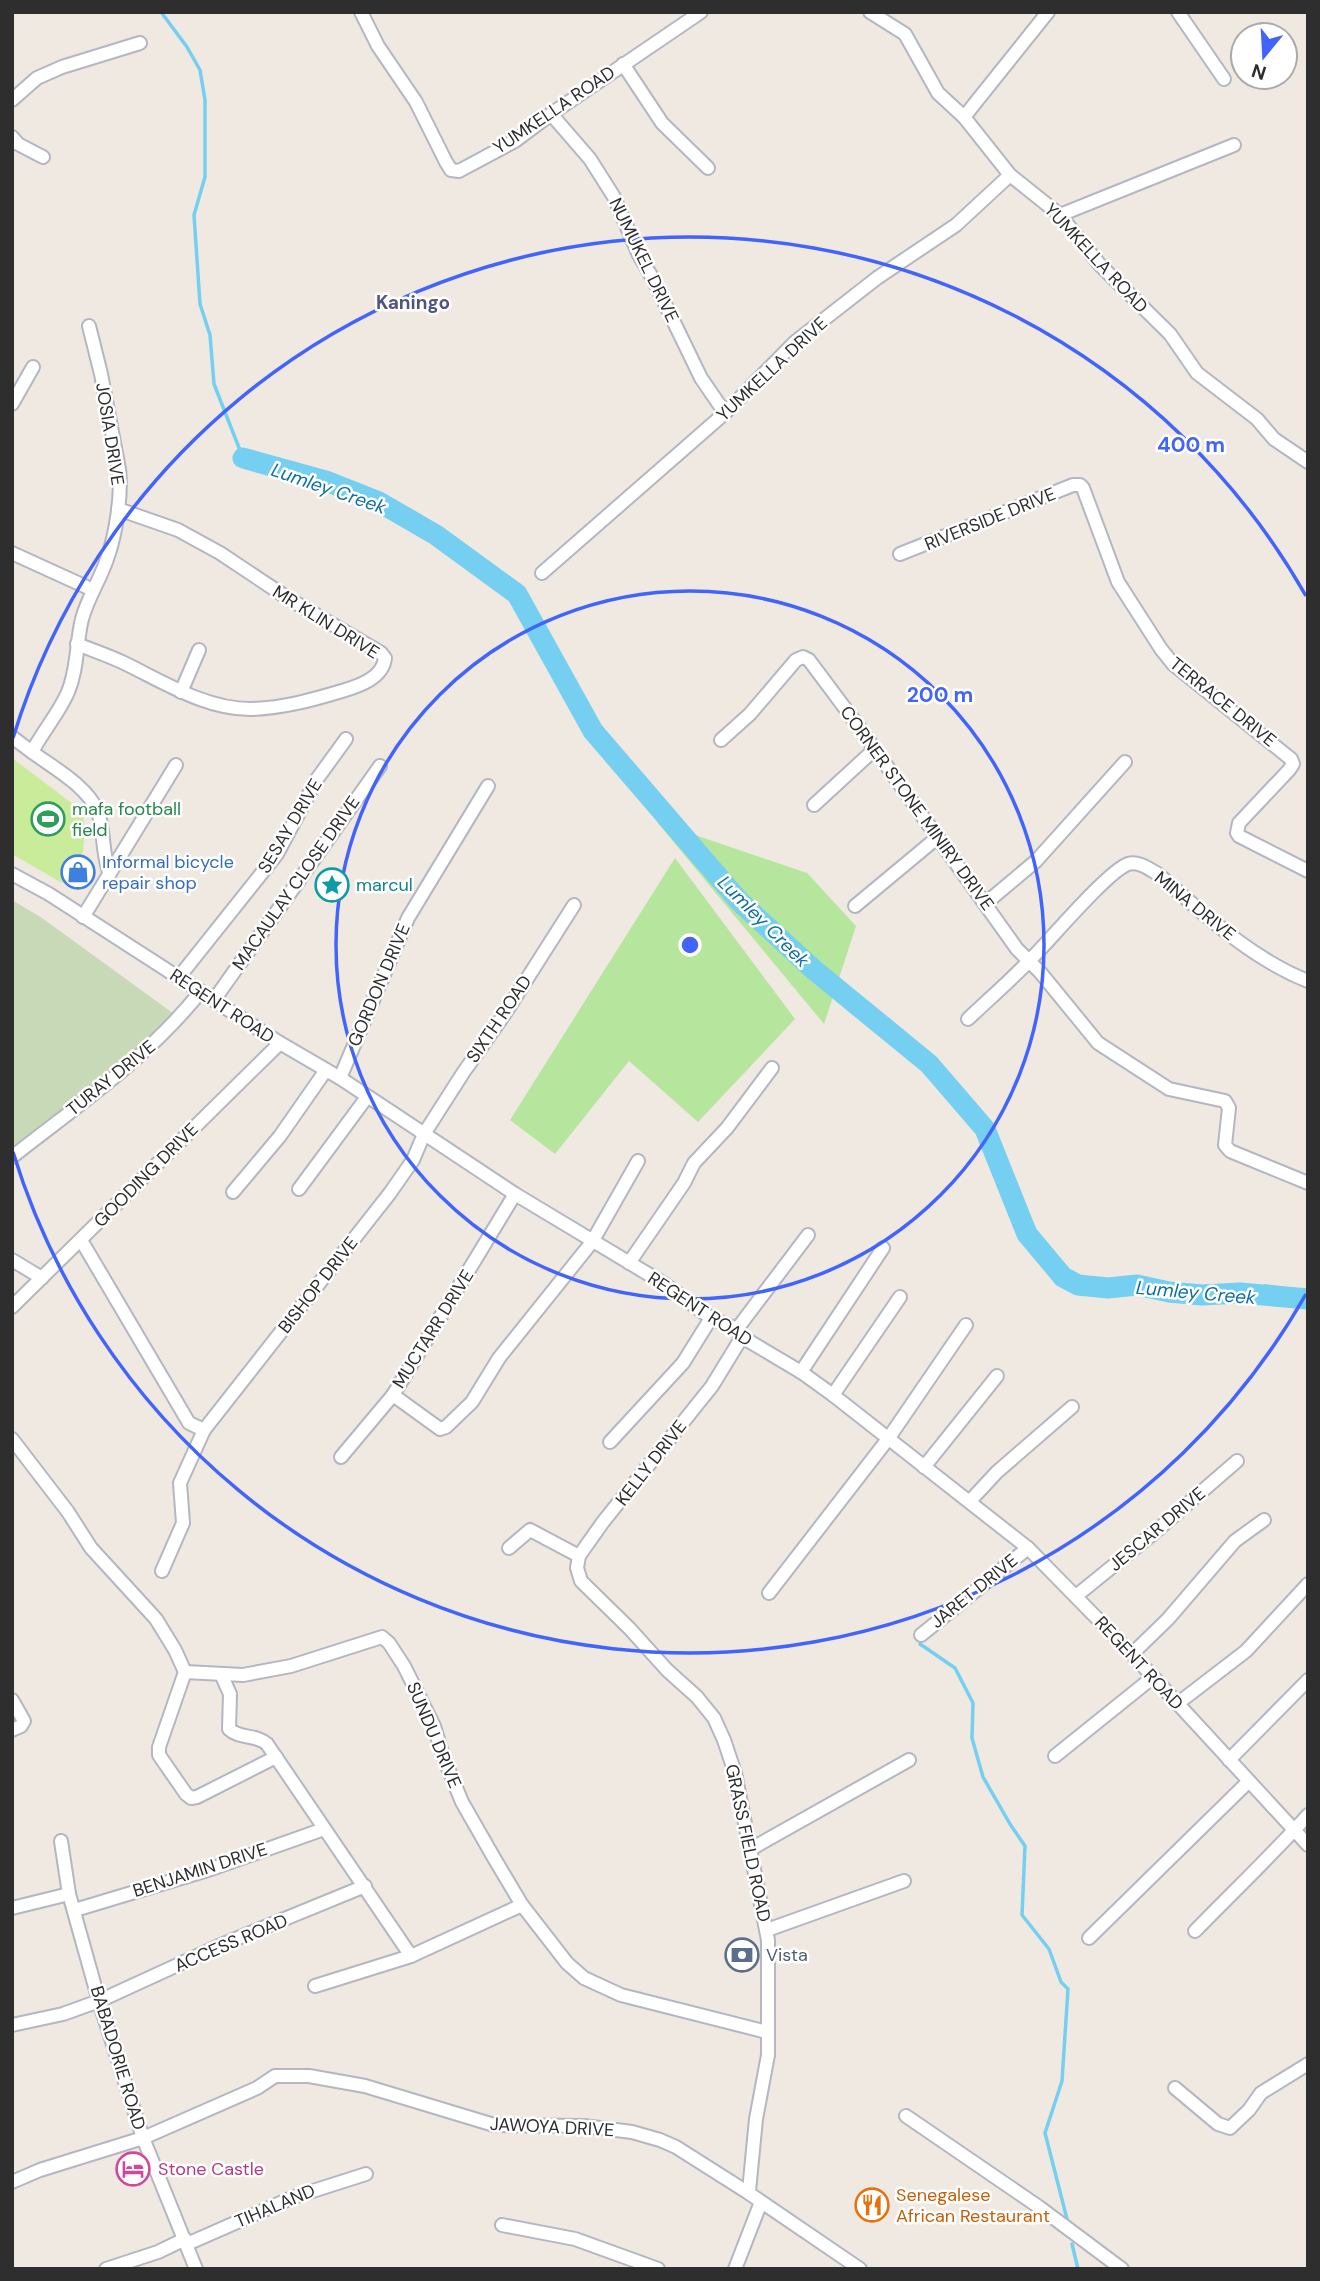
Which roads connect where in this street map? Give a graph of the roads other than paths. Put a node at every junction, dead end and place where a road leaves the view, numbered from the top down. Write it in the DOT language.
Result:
graph roads {
  1 [pos="361,12"];
  2 [pos="701,12"];
  3 [pos="870,12"];
  4 [pos="1048,12"];
  5 [pos="1178,12"];
  6 [pos="141,43"];
  7 [pos="623,64"];
  8 [pos="1224,79"];
  9 [pos="12,100"];
  10 [pos="551,114"];
  11 [pos="964,117"];
  12 [pos="12,137"];
  13 [pos="1234,145"];
  14 [pos="43,157"];
  15 [pos="708,168"];
  16 [pos="1010,175"];
  17 [pos="1060,215"];
  18 [pos="89,326"];
  19 [pos="33,367"];
  20 [pos="12,404"];
  21 [pos="725,414"];
  22 [pos="1308,462"];
  23 [pos="1080,485"];
  24 [pos="118,509"];
  25 [pos="12,553"];
  26 [pos="900,554"];
  27 [pos="542,573"];
  28 [pos="93,590"];
  29 [pos="77,644"];
  30 [pos="200,650"];
  31 [pos="181,692"];
  32 [pos="12,737"];
  33 [pos="346,739"];
  34 [pos="721,740"];
  35 [pos="875,749"];
  36 [pos="32,752"];
  37 [pos="1125,762"];
  38 [pos="176,765"];
  39 [pos="380,766"];
  40 [pos="488,786"];
  41 [pos="814,805"];
  42 [pos="938,837"];
  43 [pos="109,872"];
  44 [pos="1308,872"];
  45 [pos="12,874"];
  46 [pos="986,903"];
  47 [pos="574,905"];
  48 [pos="855,906"];
  49 [pos="83,917"];
  50 [pos="1029,961"];
  51 [pos="179,977"];
  52 [pos="1308,981"];
  53 [pos="201,991"];
  54 [pos="214,1000"];
  55 [pos="968,1019"];
  56 [pos="280,1043"];
  57 [pos="772,1068"];
  58 [pos="326,1070"];
  59 [pos="340,1078"];
  60 [pos="367,1097"];
  61 [pos="424,1134"];
  62 [pos="12,1157"];
  63 [pos="638,1161"];
  64 [pos="1308,1183"];
  65 [pos="299,1189"];
  66 [pos="233,1192"];
  67 [pos="515,1194"];
  68 [pos="808,1235"];
  69 [pos="81,1240"];
  70 [pos="592,1241"];
  71 [pos="883,1248"];
  72 [pos="12,1260"];
  73 [pos="629,1263"];
  74 [pos="42,1278"];
  75 [pos="900,1297"];
  76 [pos="12,1307"];
  77 [pos="711,1318"];
  78 [pos="966,1325"];
  79 [pos="740,1333"];
  80 [pos="801,1372"];
  81 [pos="997,1376"];
  82 [pos="393,1395"];
  83 [pos="833,1395"];
  84 [pos="1072,1407"];
  85 [pos="204,1430"];
  86 [pos="12,1439"];
  87 [pos="888,1439"];
  88 [pos="610,1442"];
  89 [pos="341,1457"];
  90 [pos="1237,1461"];
  91 [pos="923,1467"];
  92 [pos="970,1501"];
  93 [pos="1264,1520"];
  94 [pos="509,1548"];
  95 [pos="1028,1548"];
  96 [pos="579,1556"];
  97 [pos="162,1571"];
  98 [pos="1308,1584"];
  99 [pos="769,1593"];
  100 [pos="1076,1596"];
  101 [pos="921,1635"];
  102 [pos="1132,1654"];
  103 [pos="185,1672"];
  104 [pos="221,1674"];
  105 [pos="1152,1678"];
  106 [pos="1308,1680"];
  107 [pos="12,1700"];
  108 [pos="1177,1704"];
  109 [pos="12,1730"];
  110 [pos="1055,1756"];
  111 [pos="276,1757"];
  112 [pos="909,1760"];
  113 [pos="1229,1760"];
  114 [pos="1248,1782"];
  115 [pos="1308,1815"];
  116 [pos="324,1829"];
  117 [pos="1294,1830"];
  118 [pos="61,1841"];
  119 [pos="1308,1845"];
  120 [pos="749,1850"];
  121 [pos="904,1881"];
  122 [pos="365,1886"];
  123 [pos="69,1894"];
  124 [pos="522,1905"];
  125 [pos="12,1908"];
  126 [pos="75,1910"];
  127 [pos="767,1930"];
  128 [pos="1195,1931"];
  129 [pos="1089,1938"];
  130 [pos="411,1956"];
  131 [pos="315,1986"];
  132 [pos="99,2001"];
  133 [pos="12,2025"];
  134 [pos="767,2032"];
  135 [pos="1308,2064"];
  136 [pos="1175,2088"];
  137 [pos="906,2116"];
  138 [pos="143,2138"];
  139 [pos="366,2174"];
  140 [pos="12,2182"];
  141 [pos="749,2191"];
  142 [pos="761,2202"];
  143 [pos="502,2225"];
  144 [pos="186,2241"];
  145 [pos="106,2269"];
  146 [pos="196,2269"];
  147 [pos="658,2269"];
  148 [pos="735,2269"];
  149 [pos="860,2269"];
  150 [pos="1122,2269"];
  1 -- 10 [label="street, YUMKELLA ROAD"];
  2 -- 7 [label="street, YUMKELLA ROAD"];
  3 -- 11 [label="street, YUMKELLA ROAD"];
  4 -- 11 [label="street"];
  5 -- 8 [label="street"];
  6 -- 9 [label="street"];
  7 -- 10 [label="street, YUMKELLA ROAD"];
  7 -- 15 [label="street"];
  10 -- 21 [label="street, NUMUKEL DRIVE"];
  11 -- 16 [label="street, YUMKELLA ROAD"];
  12 -- 14 [label="street"];
  13 -- 17 [label="street"];
  16 -- 17 [label="street, YUMKELLA ROAD"];
  16 -- 21 [label="street, YUMKELLA DRIVE"];
  17 -- 22 [label="street, YUMKELLA ROAD"];
  18 -- 24 [label="street, JOSIA DRIVE"];
  19 -- 20 [label="street"];
  21 -- 27 [label="street, YUMKELLA DRIVE"];
  23 -- 26 [label="street, RIVERSIDE DRIVE"];
  23 -- 44 [label="street, TERRACE DRIVE"];
  24 -- 28 [label="street, JOSIA DRIVE"];
  24 -- 31 [label="street, MR KLIN DRIVE"];
  25 -- 28 [label="street"];
  28 -- 29 [label="street, JOSIA DRIVE"];
  29 -- 31 [label="street, MR KLIN DRIVE"];
  29 -- 36 [label="street, JOSIA DRIVE"];
  30 -- 31 [label="street"];
  32 -- 36 [label="street"];
  33 -- 51 [label="street, SESAY DRIVE"];
  34 -- 35 [label="street, CORNER STONE MINIRY DRIVE"];
  35 -- 41 [label="street"];
  35 -- 42 [label="street, CORNER STONE MINIRY DRIVE"];
  36 -- 43 [label="street"];
  37 -- 46 [label="street"];
  38 -- 43 [label="street"];
  39 -- 54 [label="street, MACAULAY CLOSE DRIVE"];
  40 -- 59 [label="street, GORDON DRIVE"];
  42 -- 46 [label="street, CORNER STONE MINIRY DRIVE"];
  42 -- 48 [label="street"];
  43 -- 49 [label="street"];
  45 -- 49 [label="street, REGENT ROAD"];
  46 -- 50 [label="street, CORNER STONE MINIRY DRIVE"];
  47 -- 61 [label="street, SIXTH ROAD"];
  49 -- 51 [label="street, REGENT ROAD"];
  50 -- 52 [label="street, MINA DRIVE"];
  50 -- 55 [label="street"];
  50 -- 64 [label="street, CORNER STONE MINIRY DRIVE"];
  51 -- 53 [label="street, REGENT ROAD"];
  53 -- 54 [label="street, REGENT ROAD"];
  53 -- 62 [label="street, TURAY DRIVE"];
  54 -- 56 [label="street, REGENT ROAD"];
  56 -- 58 [label="street, REGENT ROAD"];
  56 -- 69 [label="street, GOODING DRIVE"];
  57 -- 73 [label="street"];
  58 -- 59 [label="street, REGENT ROAD"];
  58 -- 66 [label="street"];
  59 -- 60 [label="street, REGENT ROAD"];
  60 -- 61 [label="street, REGENT ROAD"];
  60 -- 65 [label="street"];
  61 -- 67 [label="street, REGENT ROAD"];
  61 -- 85 [label="street, BISHOP DRIVE"];
  63 -- 70 [label="street"];
  67 -- 70 [label="street, REGENT ROAD"];
  67 -- 82 [label="street, MUCTARR DRIVE"];
  68 -- 79 [label="street, KELLY DRIVE"];
  69 -- 74 [label="street, GOODING DRIVE"];
  69 -- 85 [label="street"];
  70 -- 73 [label="street, REGENT ROAD"];
  70 -- 82 [label="street"];
  71 -- 80 [label="street"];
  72 -- 74 [label="street"];
  73 -- 77 [label="street, REGENT ROAD"];
  74 -- 76 [label="street, GOODING DRIVE"];
  75 -- 83 [label="street"];
  77 -- 79 [label="street, REGENT ROAD"];
  77 -- 88 [label="street"];
  78 -- 87 [label="street"];
  79 -- 80 [label="street, REGENT ROAD"];
  79 -- 96 [label="street, KELLY DRIVE"];
  80 -- 83 [label="street, REGENT ROAD"];
  81 -- 91 [label="street"];
  82 -- 89 [label="street, MUCTARR DRIVE"];
  83 -- 87 [label="street, REGENT ROAD"];
  84 -- 92 [label="street"];
  85 -- 97 [label="street, BISHOP DRIVE"];
  86 -- 103 [label="street"];
  87 -- 91 [label="street, REGENT ROAD"];
  87 -- 99 [label="street"];
  90 -- 100 [label="street, JESCAR DRIVE"];
  91 -- 92 [label="street, REGENT ROAD"];
  92 -- 95 [label="street, REGENT ROAD"];
  93 -- 102 [label="street"];
  94 -- 96 [label="street"];
  95 -- 100 [label="street, REGENT ROAD"];
  95 -- 101 [label="street, JARET DRIVE"];
  96 -- 120 [label="street, GRASS FIELD ROAD"];
  98 -- 108 [label="street"];
  100 -- 102 [label="street, REGENT ROAD"];
  102 -- 105 [label="street, REGENT ROAD"];
  103 -- 104 [label="street, SUNDU DRIVE"];
  103 -- 111 [label="street"];
  104 -- 111 [label="street"];
  104 -- 124 [label="street, SUNDU DRIVE"];
  105 -- 108 [label="street, REGENT ROAD"];
  105 -- 110 [label="street"];
  106 -- 113 [label="street"];
  107 -- 109 [label="street"];
  108 -- 113 [label="street, REGENT ROAD"];
  111 -- 116 [label="street"];
  112 -- 120 [label="street"];
  113 -- 114 [label="street, REGENT ROAD"];
  114 -- 117 [label="street, REGENT ROAD"];
  114 -- 129 [label="street"];
  115 -- 117 [label="street"];
  116 -- 122 [label="street"];
  116 -- 126 [label="street, BENJAMIN DRIVE"];
  117 -- 119 [label="street, REGENT ROAD"];
  117 -- 128 [label="street"];
  118 -- 123 [label="street, BABADORIE ROAD"];
  120 -- 127 [label="street, GRASS FIELD ROAD"];
  121 -- 127 [label="street"];
  122 -- 130 [label="street"];
  122 -- 132 [label="street, ACCESS ROAD"];
  123 -- 125 [label="street"];
  123 -- 126 [label="street, BABADORIE ROAD"];
  124 -- 130 [label="street"];
  124 -- 134 [label="street, SUNDU DRIVE"];
  126 -- 132 [label="street, BABADORIE ROAD"];
  127 -- 134 [label="street, GRASS FIELD ROAD"];
  130 -- 131 [label="street"];
  132 -- 133 [label="street, ACCESS ROAD"];
  132 -- 138 [label="street, BABADORIE ROAD"];
  134 -- 141 [label="street, GRASS FIELD ROAD"];
  135 -- 136 [label="street"];
  137 -- 150 [label="street"];
  138 -- 140 [label="street, JAWOYA DRIVE"];
  138 -- 142 [label="street, JAWOYA DRIVE"];
  138 -- 144 [label="street, BABADORIE ROAD"];
  139 -- 144 [label="street, TIHALAND"];
  142 -- 148 [label="street"];
  142 -- 149 [label="street, JAWOYA DRIVE"];
  143 -- 147 [label="street"];
  144 -- 145 [label="street, TIHALAND"];
  144 -- 146 [label="street, BABADORIE ROAD"];
}
